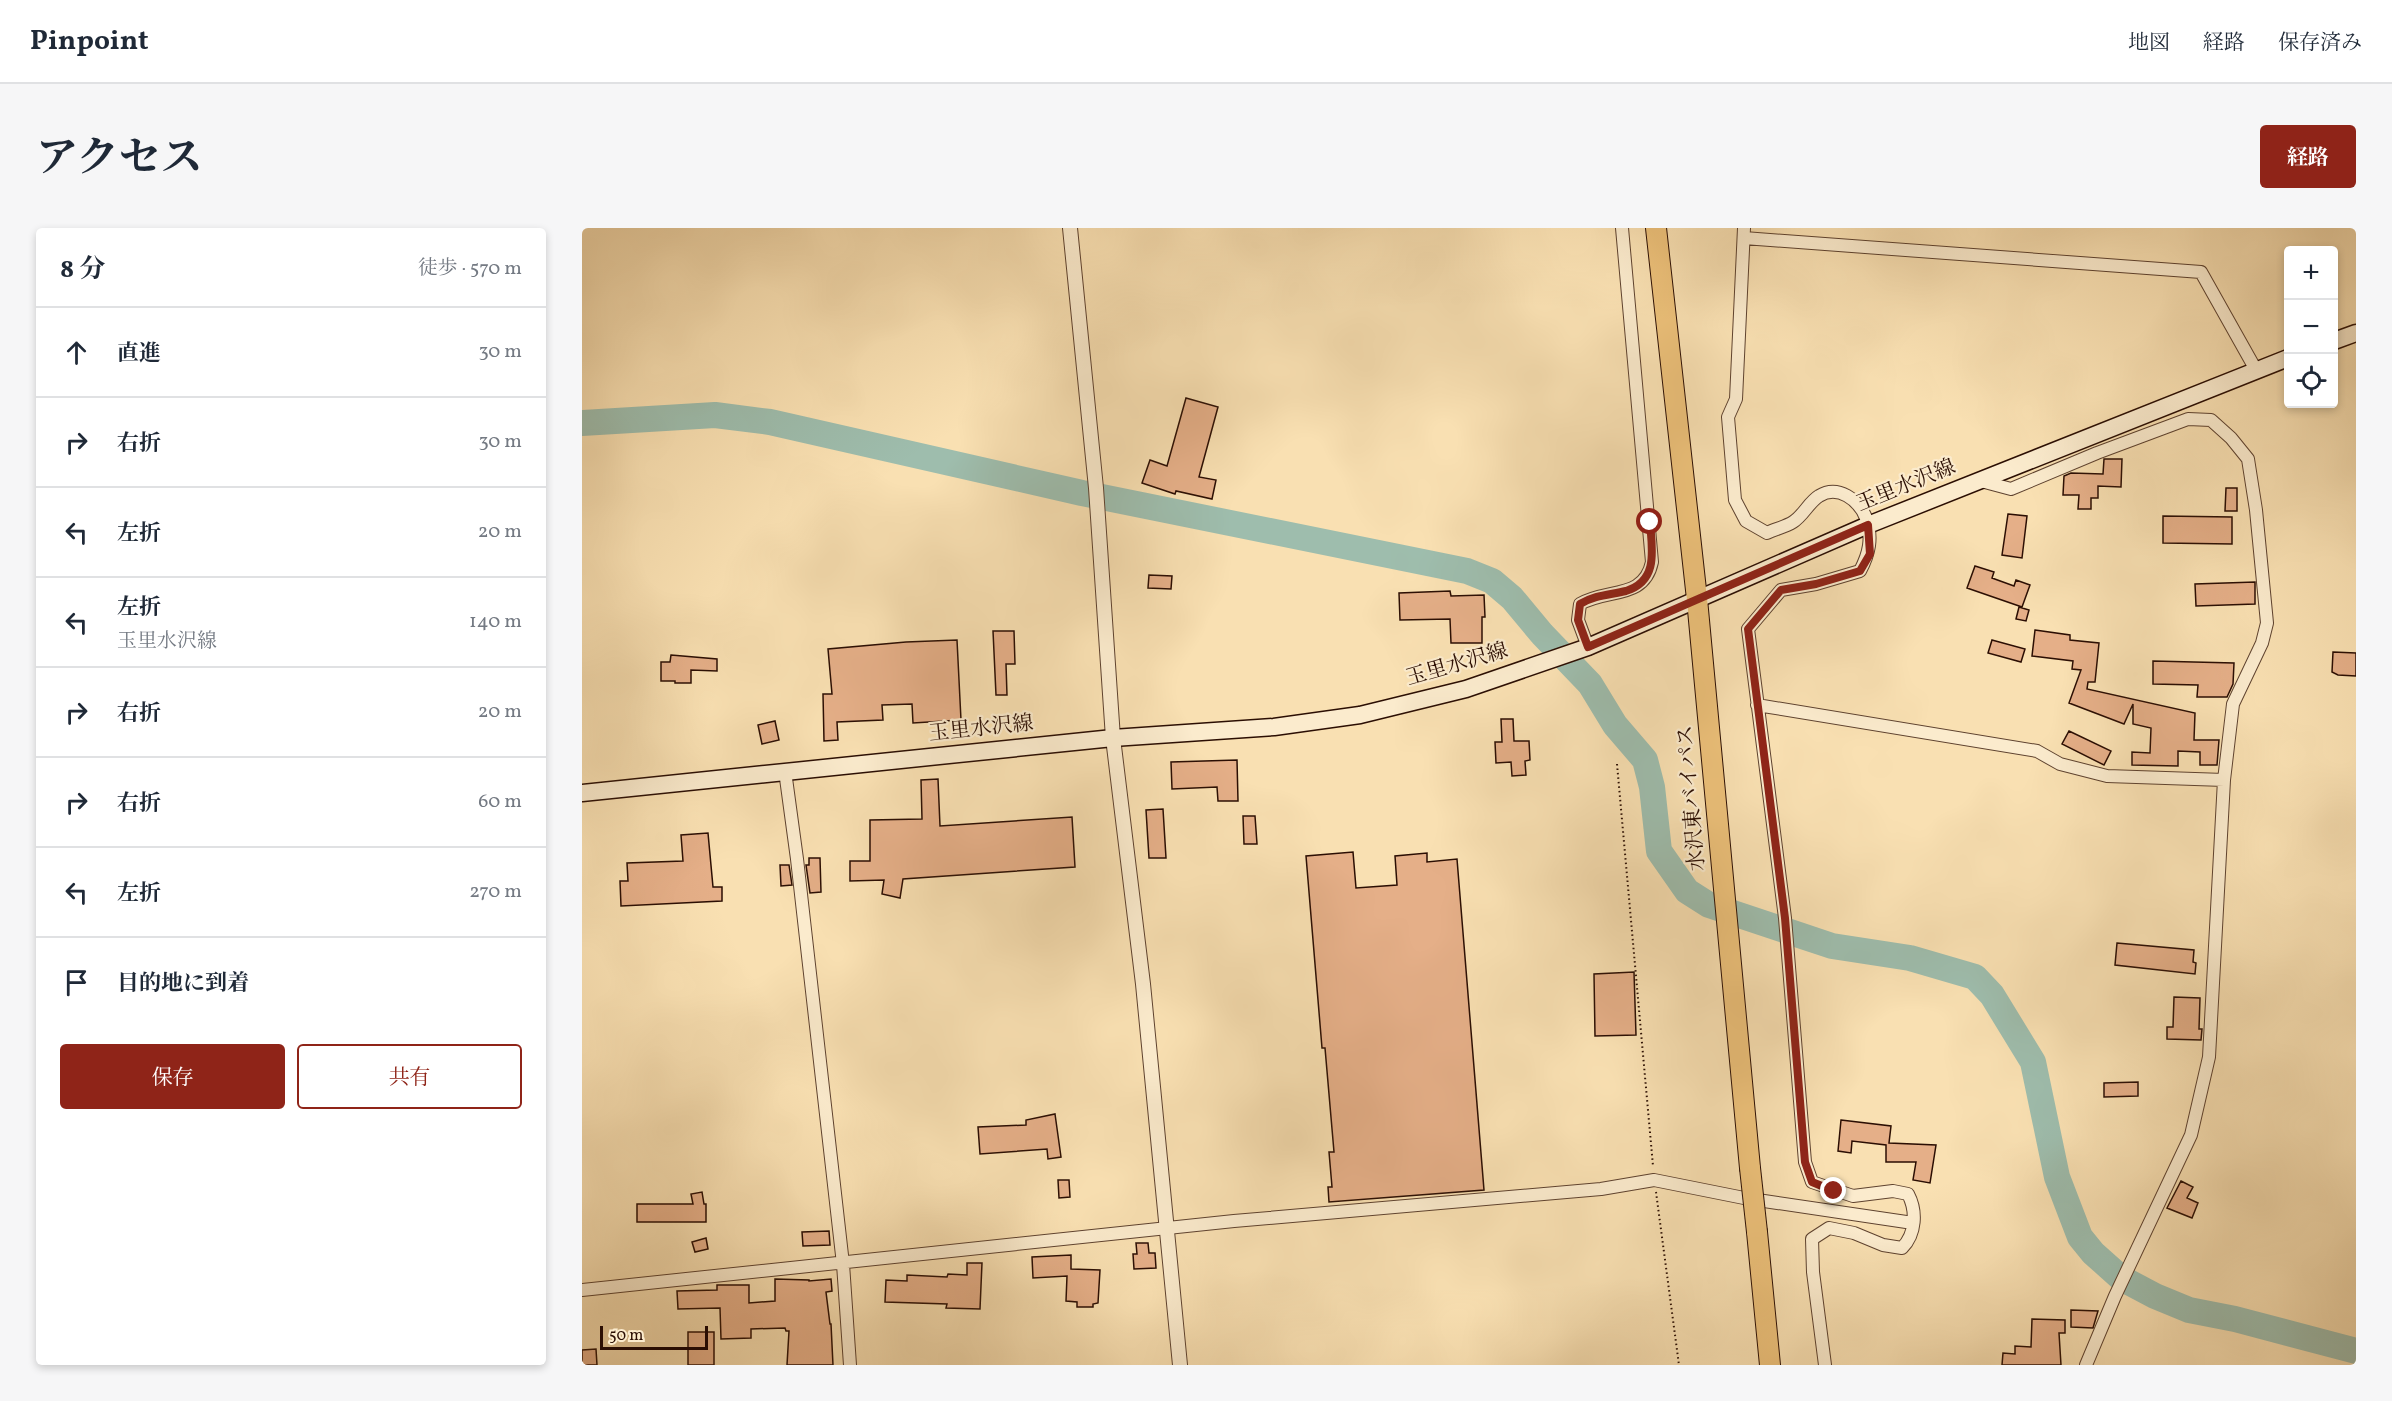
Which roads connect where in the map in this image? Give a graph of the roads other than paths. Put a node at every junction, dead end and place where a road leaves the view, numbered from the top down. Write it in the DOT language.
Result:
graph roads {
  1 [pos="1070,228"];
  2 [pos="1617,228"];
  3 [pos="1622,228"];
  4 [pos="1656,228"];
  5 [pos="1744,233"];
  6 [pos="2356,333"];
  7 [pos="2338,340"];
  8 [pos="2284,360"];
  9 [pos="2256,370"];
  10 [pos="1981,481"];
  11 [pos="1868,525"];
  12 [pos="1697,599"];
  13 [pos="1588,647"];
  14 [pos="1757,705"];
  15 [pos="1113,738"];
  16 [pos="785,771"];
  17 [pos="2224,780"];
  18 [pos="582,793"];
  19 [pos="1913,1223"];
  20 [pos="1168,1229"];
  21 [pos="843,1264"];
  22 [pos="582,1290"];
  23 [pos="850,1365"];
  24 [pos="1180,1365"];
  25 [pos="1770,1365"];
  26 [pos="1825,1365"];
  27 [pos="2085,1365"];
  1 -- 15 [label="street"];
  2 -- 3 [label="street"];
  3 -- 13 [label="street"];
  4 -- 12 [label="highway, 水沢東バイパス"];
  5 -- 9 [label="street"];
  5 -- 11 [label="street"];
  6 -- 7 [label="main road"];
  8 -- 9 [label="main road, 玉里水沢線"];
  9 -- 10 [label="main road, 玉里水沢線"];
  10 -- 11 [label="main road, 玉里水沢線"];
  10 -- 17 [label="street"];
  11 -- 12 [label="main road, 玉里水沢線"];
  11 -- 14 [label="street"];
  12 -- 13 [label="main road, 玉里水沢線"];
  12 -- 25 [label="highway, 水沢東バイパス, bridge"];
  13 -- 15 [label="main road, 玉里水沢線"];
  14 -- 17 [label="street"];
  14 -- 19 [label="street"];
  15 -- 16 [label="main road, 玉里水沢線"];
  15 -- 20 [label="street"];
  16 -- 18 [label="main road, 玉里水沢線"];
  16 -- 21 [label="street"];
  17 -- 27 [label="street"];
  19 -- 20 [label="street"];
  19 -- 26 [label="street"];
  20 -- 21 [label="street"];
  20 -- 24 [label="street"];
  21 -- 22 [label="street"];
  21 -- 23 [label="street"];
}
